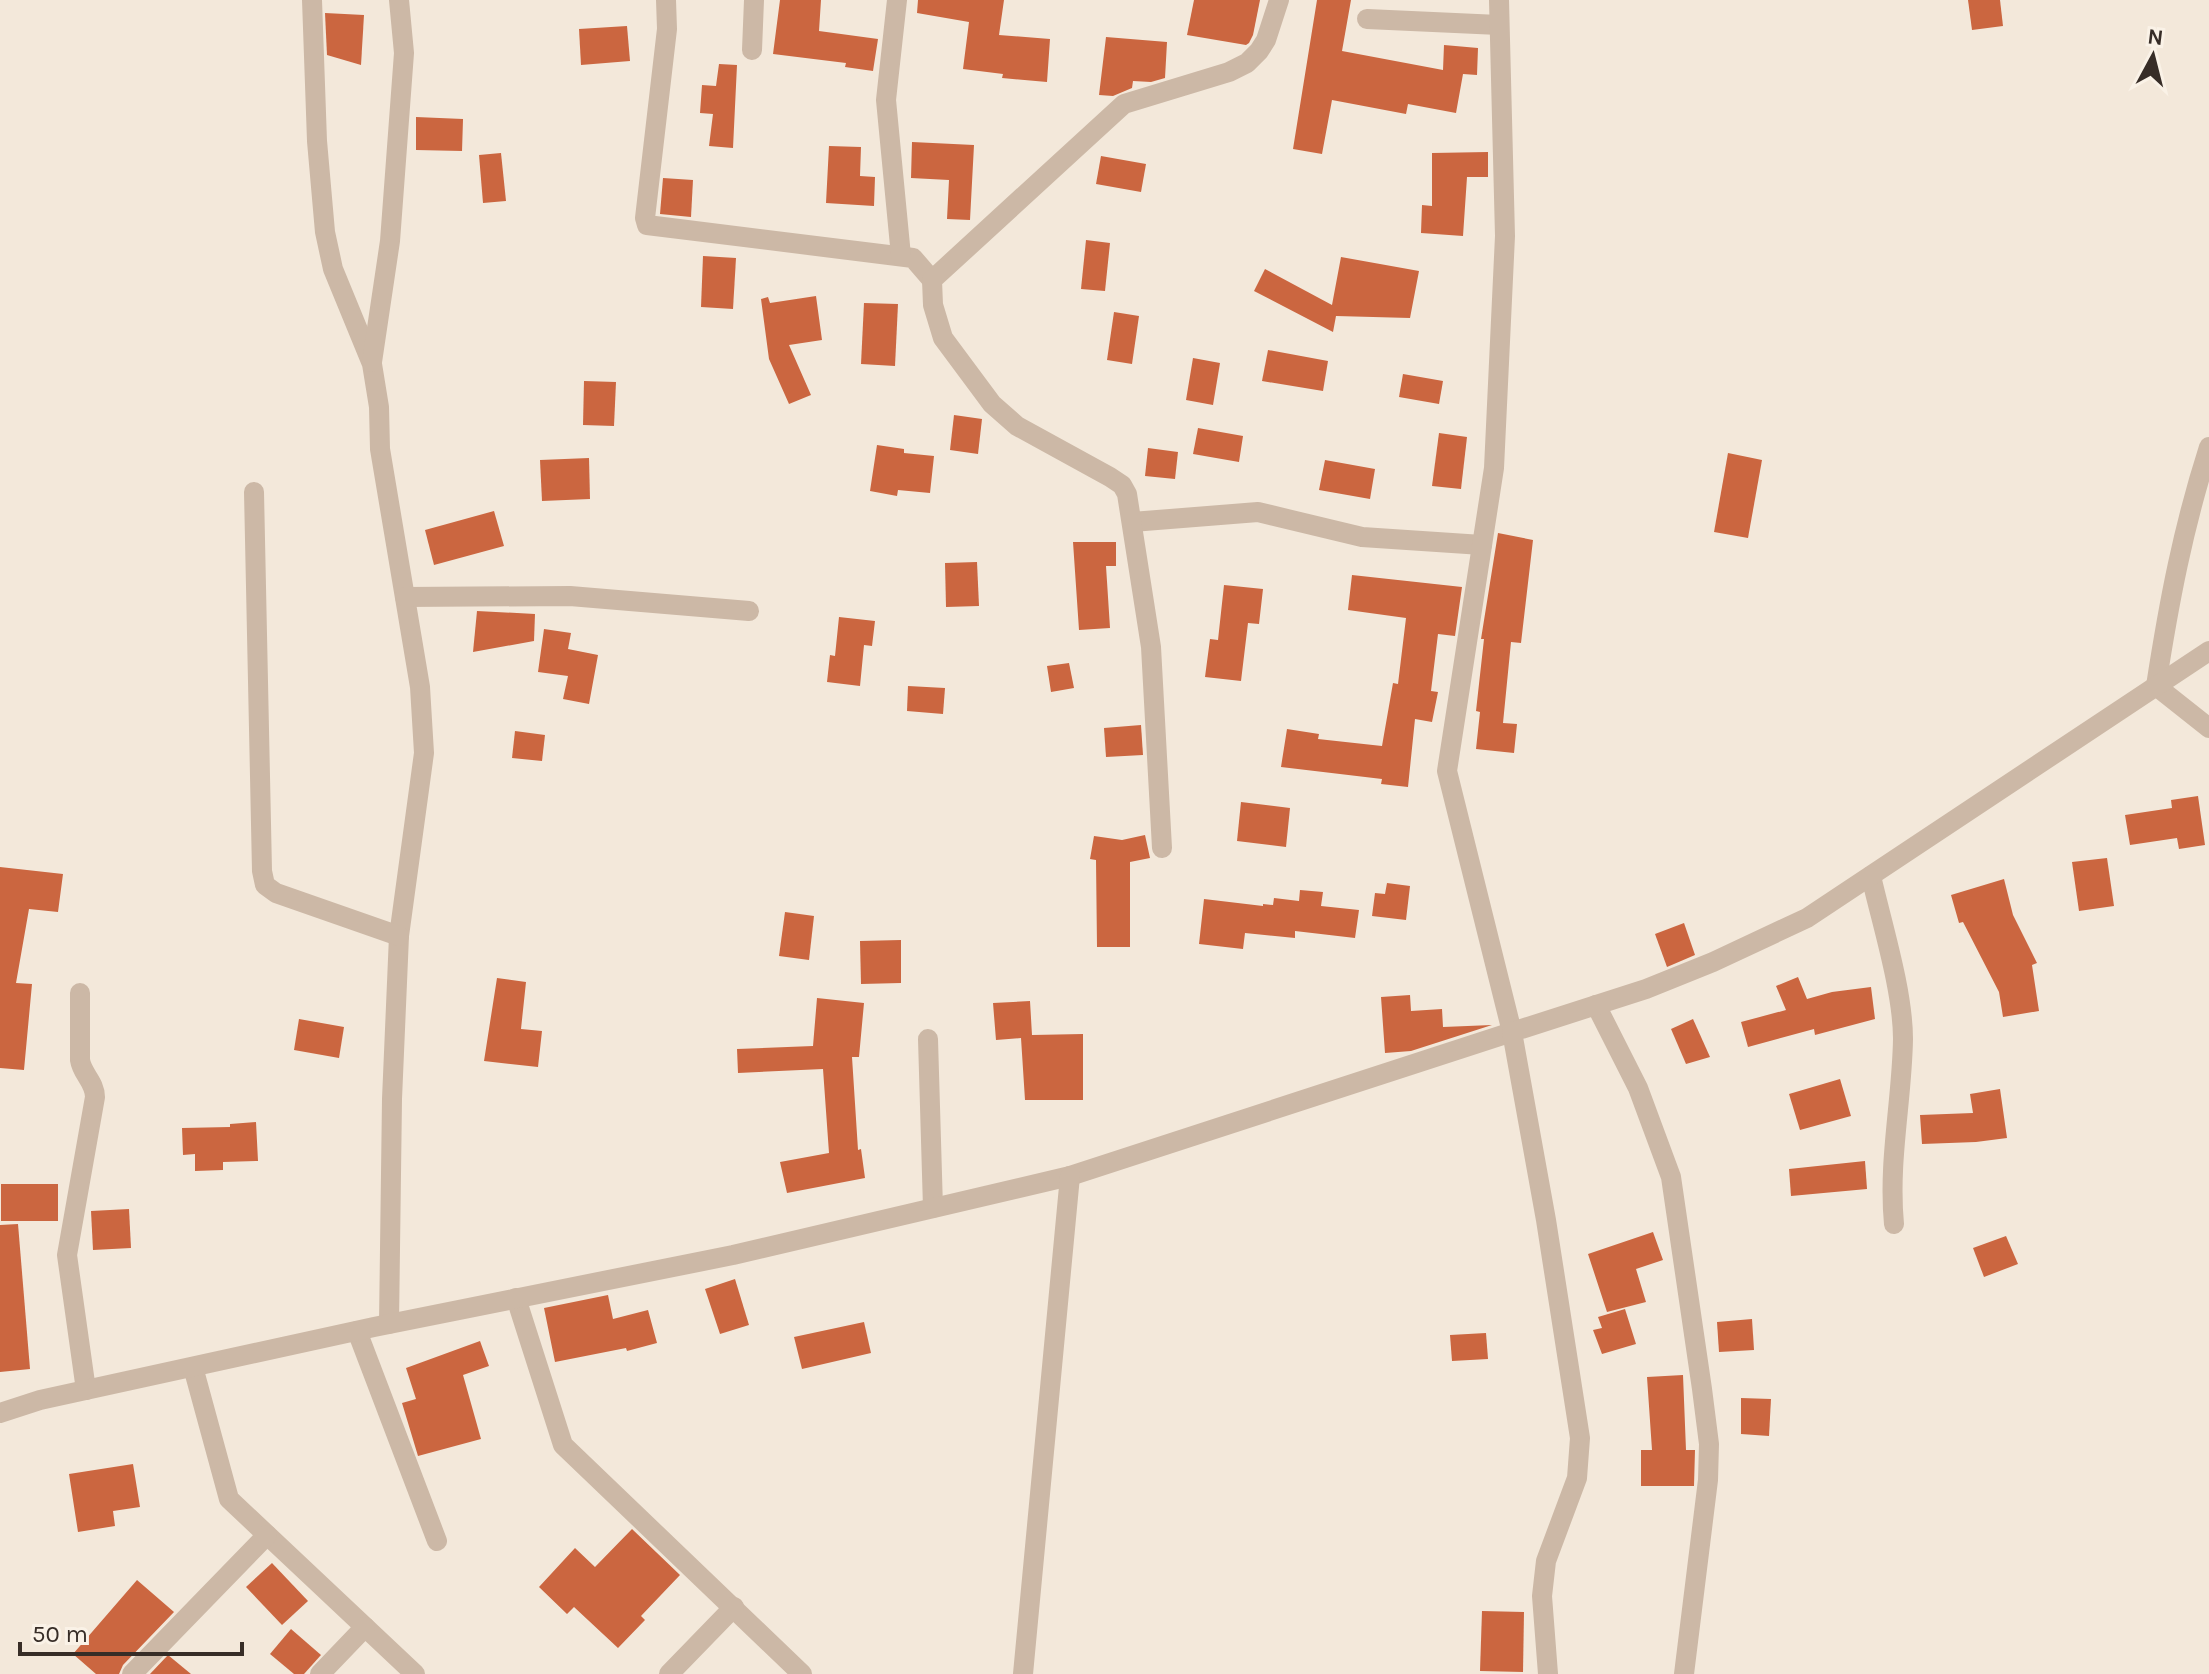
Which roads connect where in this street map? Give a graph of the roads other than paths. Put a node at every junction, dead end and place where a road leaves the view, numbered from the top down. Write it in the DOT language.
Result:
graph roads {
  1 [pos="312,0"];
  2 [pos="399,0"];
  3 [pos="666,0"];
  4 [pos="754,0"];
  5 [pos="897,0"];
  6 [pos="1279,0"];
  7 [pos="1499,0"];
  8 [pos="1367,19"];
  9 [pos="1499,25"];
  10 [pos="752,50"];
  11 [pos="901,256"];
  12 [pos="932,280"];
  13 [pos="372,364"];
  14 [pos="2209,447"];
  15 [pos="254,492"];
  16 [pos="1132,522"];
  17 [pos="1482,545"];
  18 [pos="405,597"];
  19 [pos="749,611"];
  20 [pos="2209,651"];
  21 [pos="2156,686"];
  22 [pos="2209,728"];
  23 [pos="1162,848"];
  24 [pos="1871,876"];
  25 [pos="399,936"];
  26 [pos="80,993"];
  27 [pos="1596,1005"];
  28 [pos="1512,1032"];
  29 [pos="928,1039"];
  30 [pos="1070,1176"];
  31 [pos="933,1208"];
  32 [pos="1894,1224"];
  33 [pos="516,1298"];
  34 [pos="389,1324"];
  35 [pos="357,1331"];
  36 [pos="193,1367"];
  37 [pos="86,1390"];
  38 [pos="0,1413"];
  39 [pos="267,1535"];
  40 [pos="437,1541"];
  41 [pos="734,1607"];
  42 [pos="365,1627"];
  43 [pos="132,1674"];
  44 [pos="320,1674"];
  45 [pos="415,1674"];
  46 [pos="669,1674"];
  47 [pos="802,1674"];
  48 [pos="1023,1674"];
  49 [pos="1548,1674"];
  50 [pos="1684,1674"];
  1 -- 13 [label="street"];
  2 -- 13 [label="street"];
  3 -- 11 [label="street"];
  4 -- 10 [label="street"];
  5 -- 11 [label="street"];
  6 -- 12 [label="street"];
  7 -- 9 [label="street"];
  8 -- 9 [label="street"];
  9 -- 17 [label="street"];
  11 -- 12 [label="street"];
  12 -- 16 [label="street"];
  13 -- 18 [label="street"];
  14 -- 21 [label="street"];
  15 -- 25 [label="street"];
  16 -- 17 [label="street"];
  16 -- 23 [label="street"];
  17 -- 28 [label="street"];
  18 -- 19 [label="street"];
  18 -- 25 [label="street"];
  20 -- 21 [label="street"];
  21 -- 22 [label="street"];
  21 -- 24 [label="street"];
  24 -- 27 [label="street"];
  24 -- 32 [label="street"];
  25 -- 34 [label="street"];
  26 -- 37 [label="street"];
  27 -- 28 [label="street"];
  27 -- 50 [label="street"];
  28 -- 30 [label="street"];
  28 -- 49 [label="street"];
  29 -- 31 [label="street"];
  30 -- 31 [label="street"];
  30 -- 48 [label="street"];
  31 -- 33 [label="street"];
  33 -- 34 [label="street"];
  33 -- 41 [label="street"];
  34 -- 35 [label="street"];
  35 -- 36 [label="street"];
  35 -- 40 [label="street"];
  36 -- 37 [label="street"];
  36 -- 39 [label="street"];
  37 -- 38 [label="street"];
  39 -- 42 [label="street"];
  39 -- 43 [label="street"];
  41 -- 46 [label="street"];
  41 -- 47 [label="street"];
  42 -- 44 [label="street"];
  42 -- 45 [label="street"];
}
